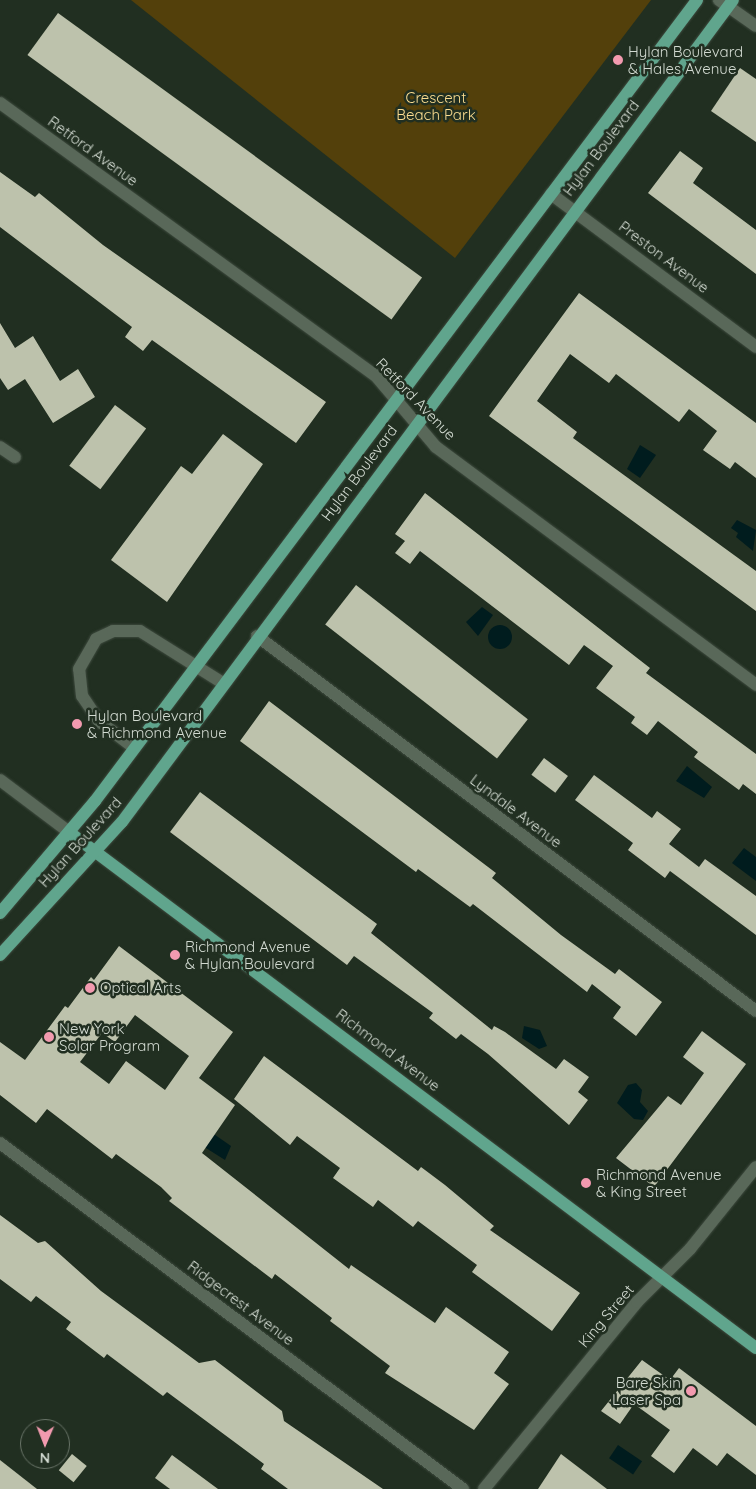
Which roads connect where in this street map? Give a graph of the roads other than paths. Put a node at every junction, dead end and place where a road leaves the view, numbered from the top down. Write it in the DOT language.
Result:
graph roads {
  1 [pos="697,0"];
  2 [pos="727,2"];
  3 [pos="756,26"];
  4 [pos="0,104"];
  5 [pos="551,194"];
  6 [pos="575,210"];
  7 [pos="756,347"];
  8 [pos="397,400"];
  9 [pos="416,423"];
  10 [pos="0,447"];
  11 [pos="15,457"];
  12 [pos="257,636"];
  13 [pos="194,664"];
  14 [pos="223,683"];
  15 [pos="756,685"];
  16 [pos="133,748"];
  17 [pos="0,780"];
  18 [pos="69,832"];
  19 [pos="95,851"];
  20 [pos="0,913"];
  21 [pos="0,955"];
  22 [pos="756,1011"];
  23 [pos="0,1143"];
  24 [pos="756,1167"];
  25 [pos="662,1277"];
  26 [pos="756,1348"];
  27 [pos="463,1489"];
  28 [pos="484,1489"];
  1 -- 5 [label="main road, Hylan Boulevard"];
  2 -- 3 [label="street"];
  2 -- 6 [label="main road, Hylan Boulevard"];
  4 -- 8 [label="street, Retford Avenue"];
  5 -- 6 [label="street, Preston Avenue"];
  5 -- 8 [label="main road, Hylan Boulevard"];
  6 -- 7 [label="street, Preston Avenue"];
  6 -- 9 [label="main road, Hylan Boulevard"];
  8 -- 9 [label="street, Retford Avenue"];
  8 -- 13 [label="main road, Hylan Boulevard"];
  9 -- 12 [label="main road, Hylan Boulevard"];
  9 -- 15 [label="street, Retford Avenue"];
  10 -- 11 [label="street"];
  12 -- 14 [label="main road, Hylan Boulevard"];
  12 -- 22 [label="street, Lyndale Avenue"];
  13 -- 14 [label="street"];
  13 -- 16 [label="main road, Hylan Boulevard"];
  13 -- 16 [label="street"];
  14 -- 19 [label="main road, Hylan Boulevard"];
  16 -- 18 [label="main road, Hylan Boulevard"];
  17 -- 18 [label="street, Richmond Avenue"];
  18 -- 19 [label="main road, Richmond Avenue"];
  18 -- 20 [label="main road, Hylan Boulevard"];
  19 -- 21 [label="main road, Hylan Boulevard"];
  19 -- 25 [label="main road, Richmond Avenue"];
  23 -- 27 [label="street, Ridgecrest Avenue"];
  24 -- 25 [label="street, King Street"];
  25 -- 26 [label="main road, Richmond Avenue"];
  25 -- 28 [label="street, King Street"];
}
